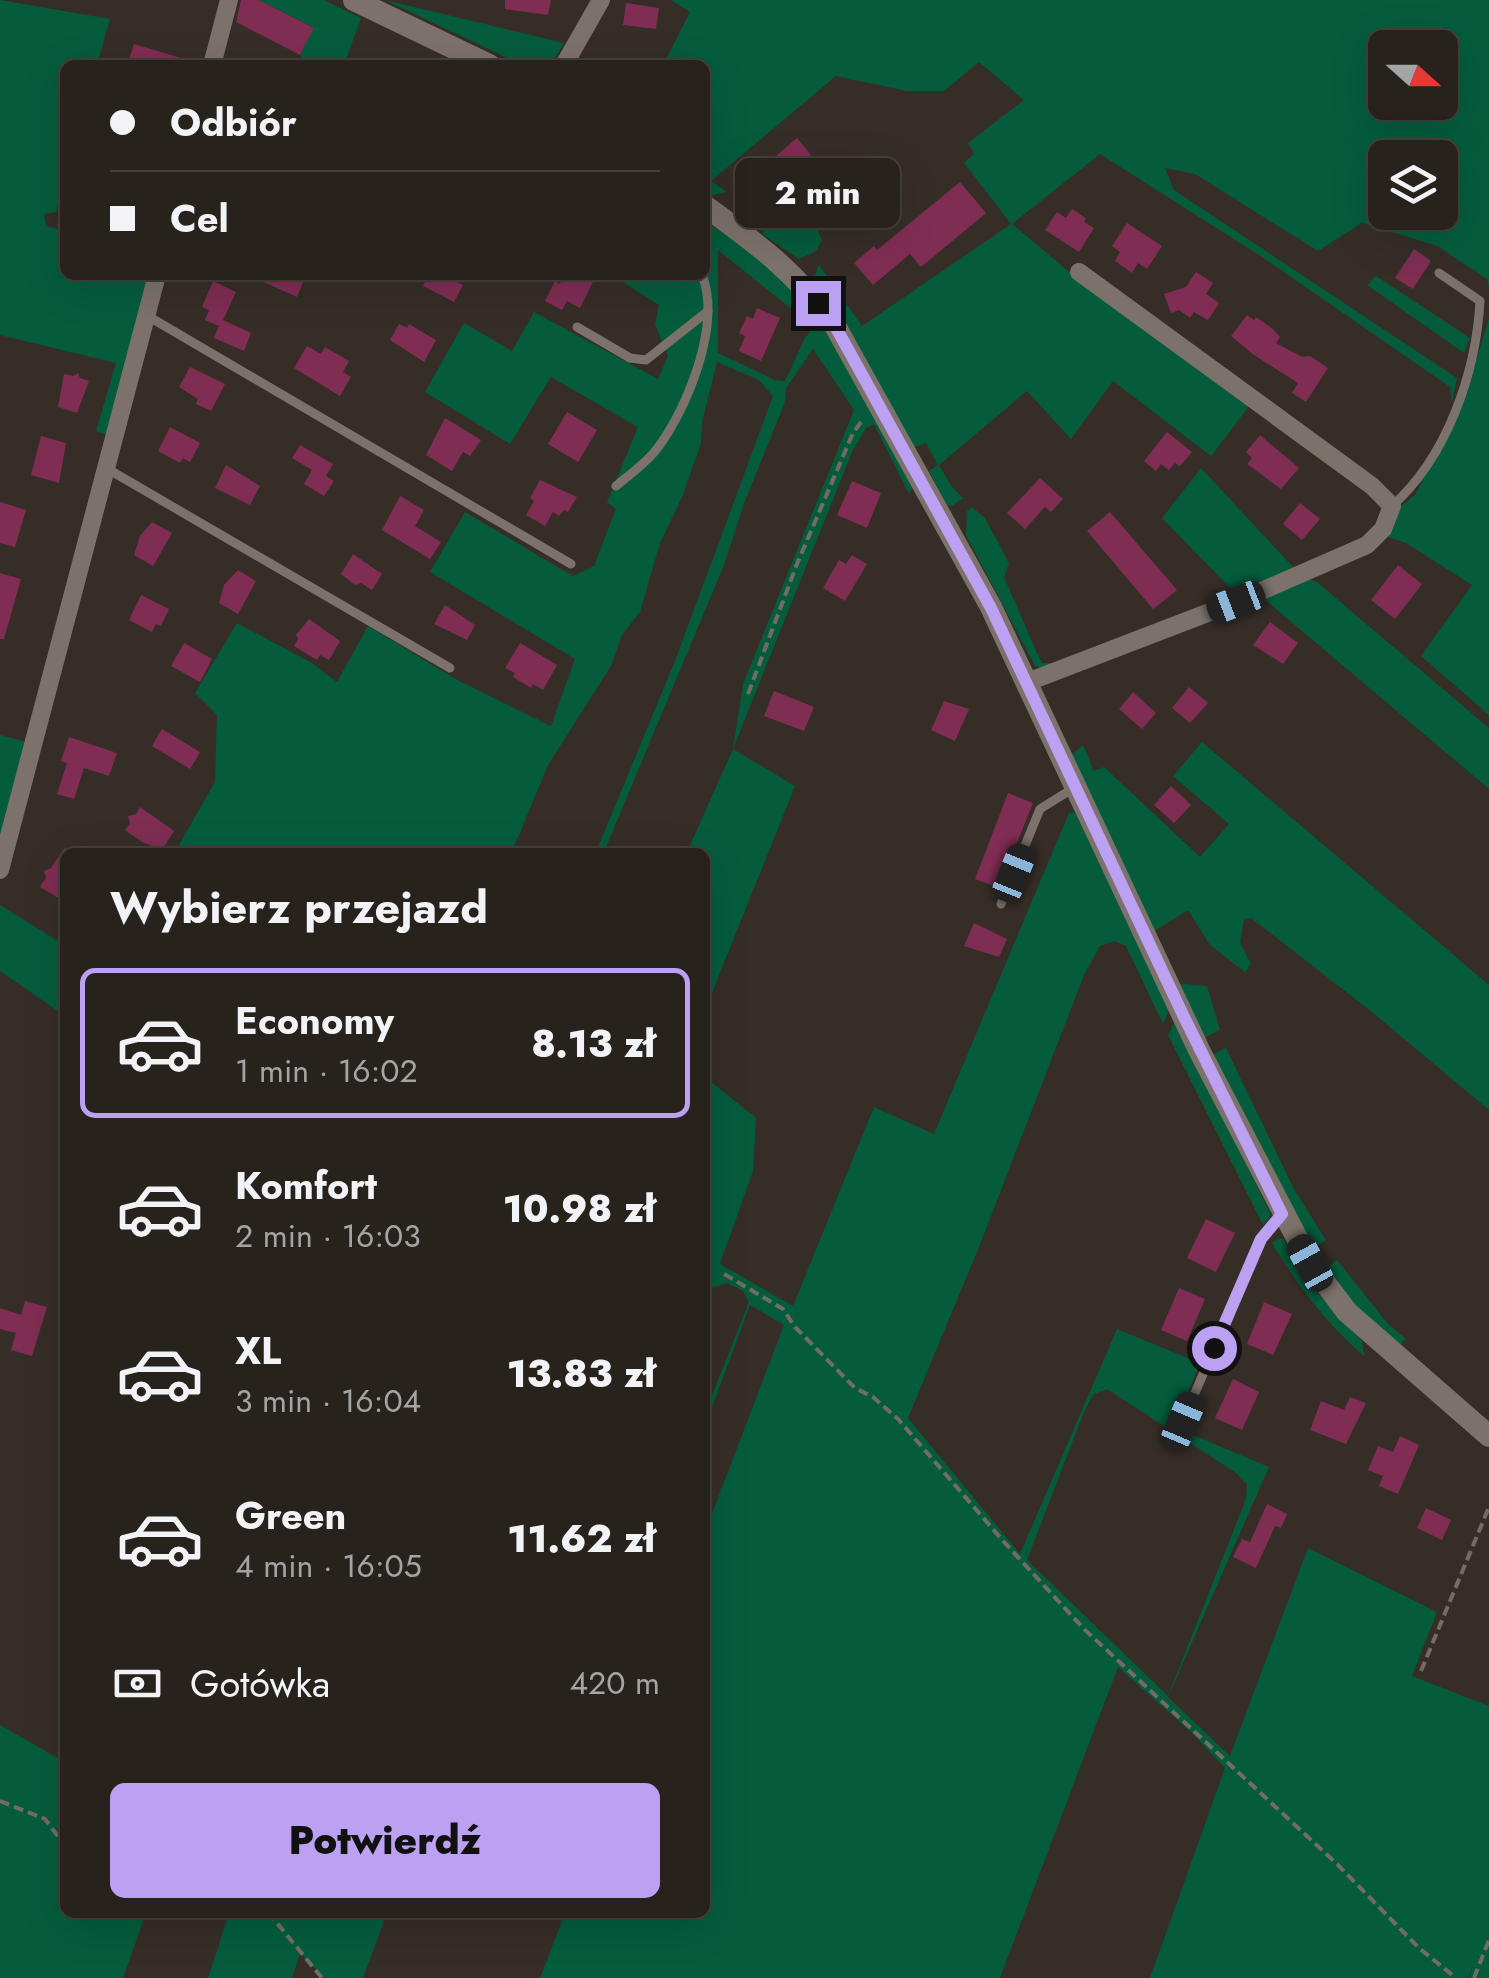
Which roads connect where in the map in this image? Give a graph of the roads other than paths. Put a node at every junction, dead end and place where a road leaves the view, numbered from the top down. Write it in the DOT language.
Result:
graph roads {
  1 [pos="229,0"];
  2 [pos="601,0"];
  3 [pos="365,2"];
  4 [pos="213,60"];
  5 [pos="479,60"];
  6 [pos="567,60"];
  7 [pos="710,210"];
  8 [pos="1080,272"];
  9 [pos="1439,273"];
  10 [pos="156,280"];
  11 [pos="703,280"];
  12 [pos="708,311"];
  13 [pos="146,315"];
  14 [pos="577,327"];
  15 [pos="106,468"];
  16 [pos="616,486"];
  17 [pos="1392,506"];
  18 [pos="571,564"];
  19 [pos="450,668"];
  20 [pos="1026,682"];
  21 [pos="1075,788"];
  22 [pos="0,870"];
  23 [pos="1001,904"];
  24 [pos="1282,1214"];
  25 [pos="1183,1421"];
  26 [pos="1489,1436"];
  1 -- 4 [label="street"];
  2 -- 6 [label="street"];
  3 -- 5 [label="street"];
  7 -- 20 [label="street"];
  8 -- 17 [label="street"];
  9 -- 17 [label="lane"];
  10 -- 13 [label="street"];
  11 -- 12 [label="lane"];
  12 -- 14 [label="lane"];
  12 -- 16 [label="lane"];
  13 -- 15 [label="street"];
  13 -- 18 [label="lane"];
  15 -- 19 [label="lane"];
  15 -- 22 [label="street"];
  17 -- 20 [label="street"];
  20 -- 21 [label="street"];
  21 -- 23 [label="lane"];
  21 -- 24 [label="street"];
  24 -- 25 [label="lane"];
  24 -- 26 [label="street"];
}
